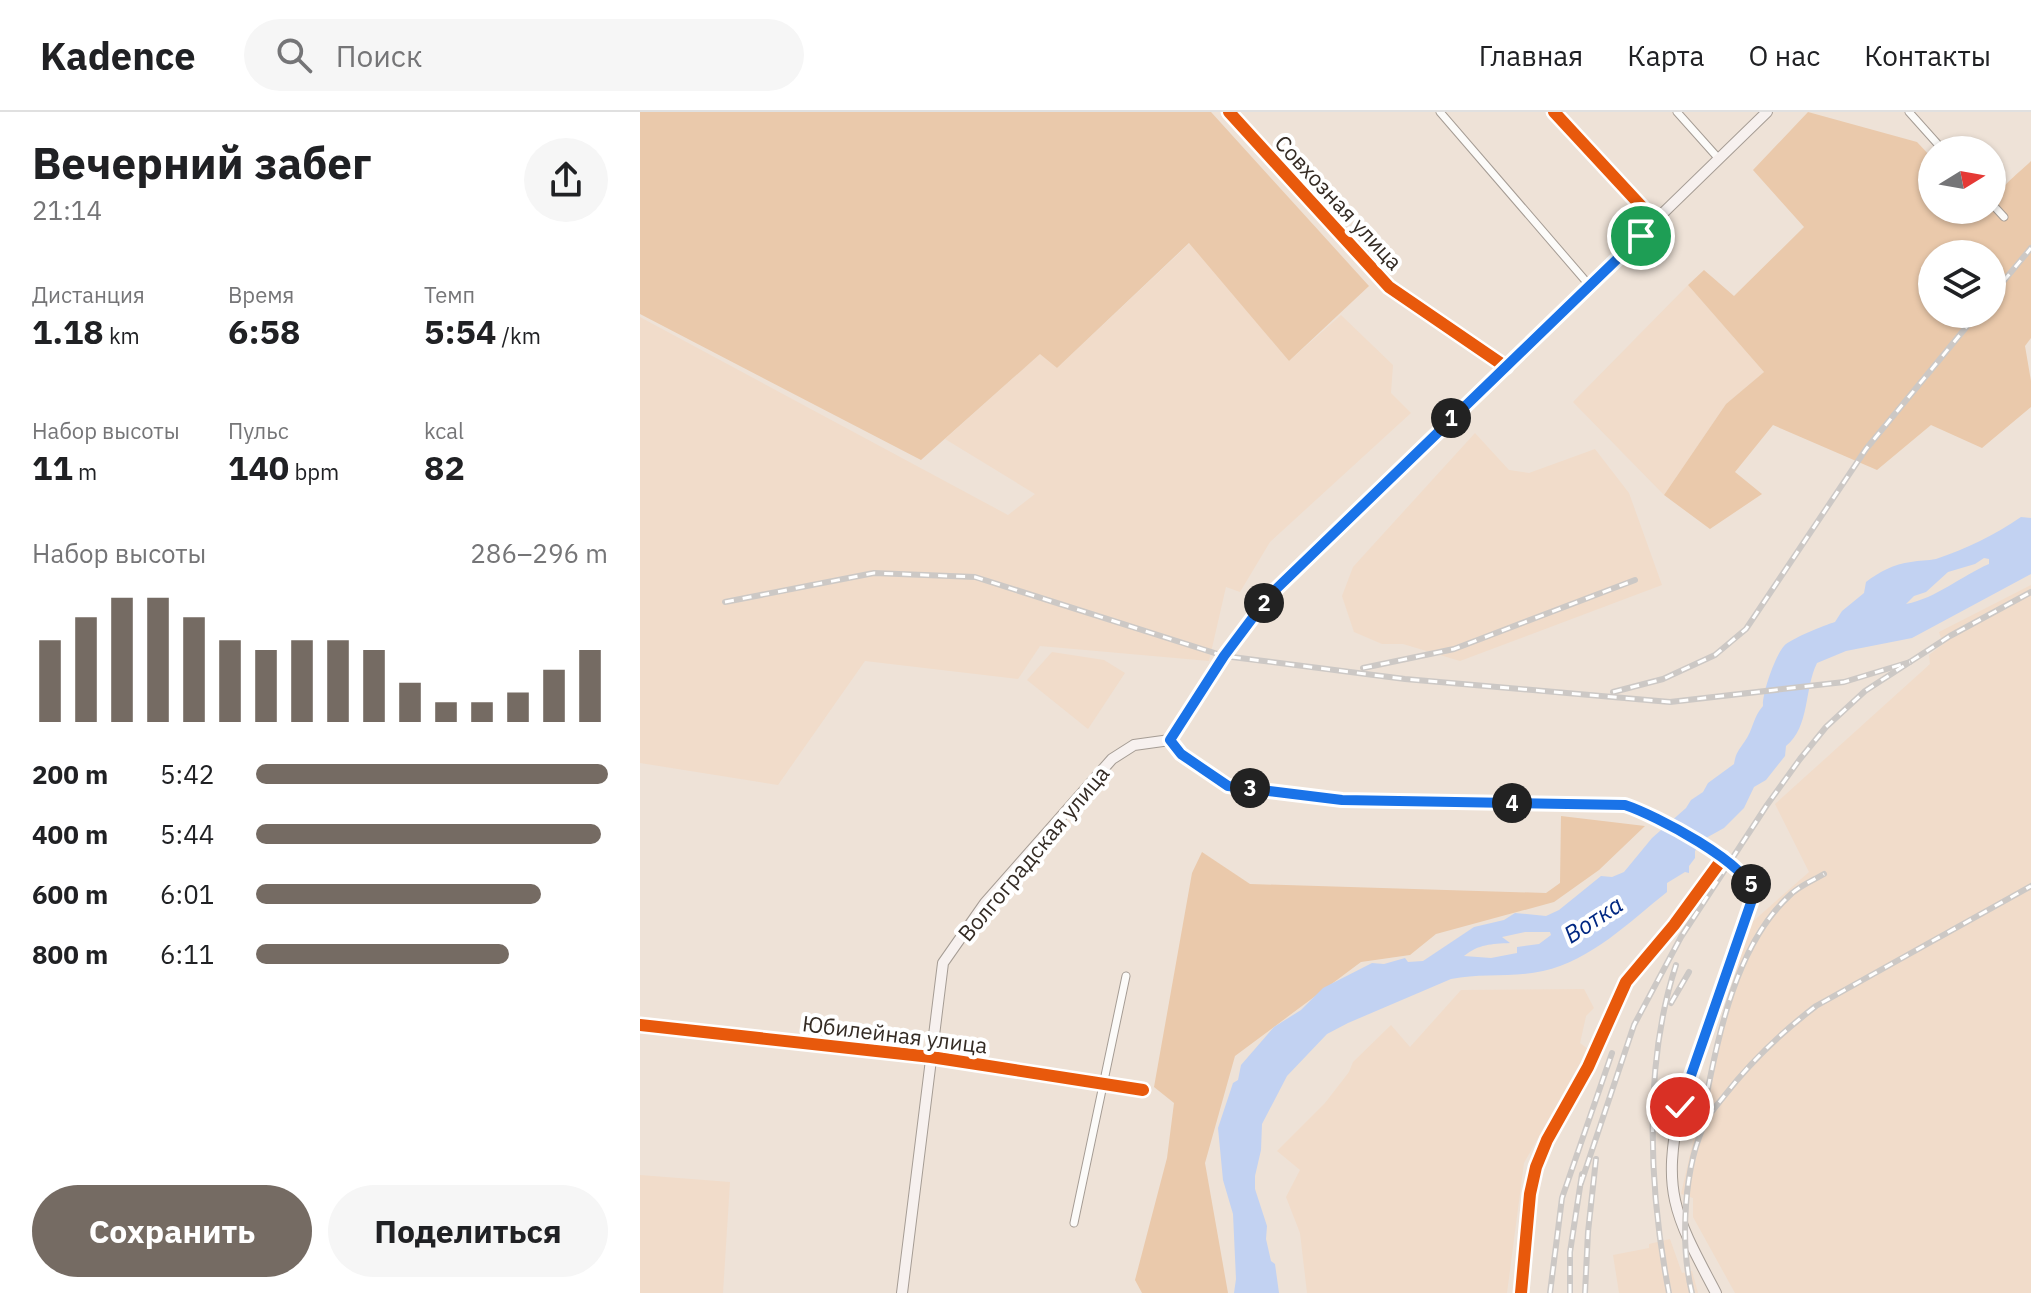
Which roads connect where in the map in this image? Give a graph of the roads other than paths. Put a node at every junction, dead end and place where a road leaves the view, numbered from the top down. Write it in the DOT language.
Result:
graph roads {
  1 [pos="1229,112"];
  2 [pos="1440,112"];
  3 [pos="1554,112"];
  4 [pos="1677,112"];
  5 [pos="1767,112"];
  6 [pos="1909,112"];
  7 [pos="1930,136"];
  8 [pos="1719,159"];
  9 [pos="1655,221"];
  10 [pos="1590,286"];
  11 [pos="1506,367"];
  12 [pos="1170,740"];
  13 [pos="1720,856"];
  14 [pos="1126,976"];
  15 [pos="640,1025"];
  16 [pos="931,1057"];
  17 [pos="1105,1084"];
  18 [pos="1143,1090"];
  19 [pos="1074,1223"];
  20 [pos="902,1293"];
  21 [pos="1521,1293"];
  22 [pos="1716,1293"];
  1 -- 11 [label="street, Совхозная улица"];
  2 -- 10 [label="street"];
  3 -- 9 [label="street"];
  4 -- 8 [label="street"];
  5 -- 8 [label="main road"];
  6 -- 7 [label="street"];
  8 -- 9 [label="main road"];
  9 -- 10 [label="main road"];
  10 -- 11 [label="main road"];
  11 -- 12 [label="main road"];
  12 -- 13 [label="main road"];
  12 -- 16 [label="main road, Волгоградская улица"];
  13 -- 21 [label="street"];
  13 -- 22 [label="main road"];
  14 -- 17 [label="street"];
  15 -- 16 [label="street, Юбилейная улица"];
  16 -- 17 [label="street, Юбилейная улица"];
  16 -- 20 [label="main road, Волгоградская улица"];
  17 -- 18 [label="street, Юбилейная улица"];
  17 -- 19 [label="street"];
}
